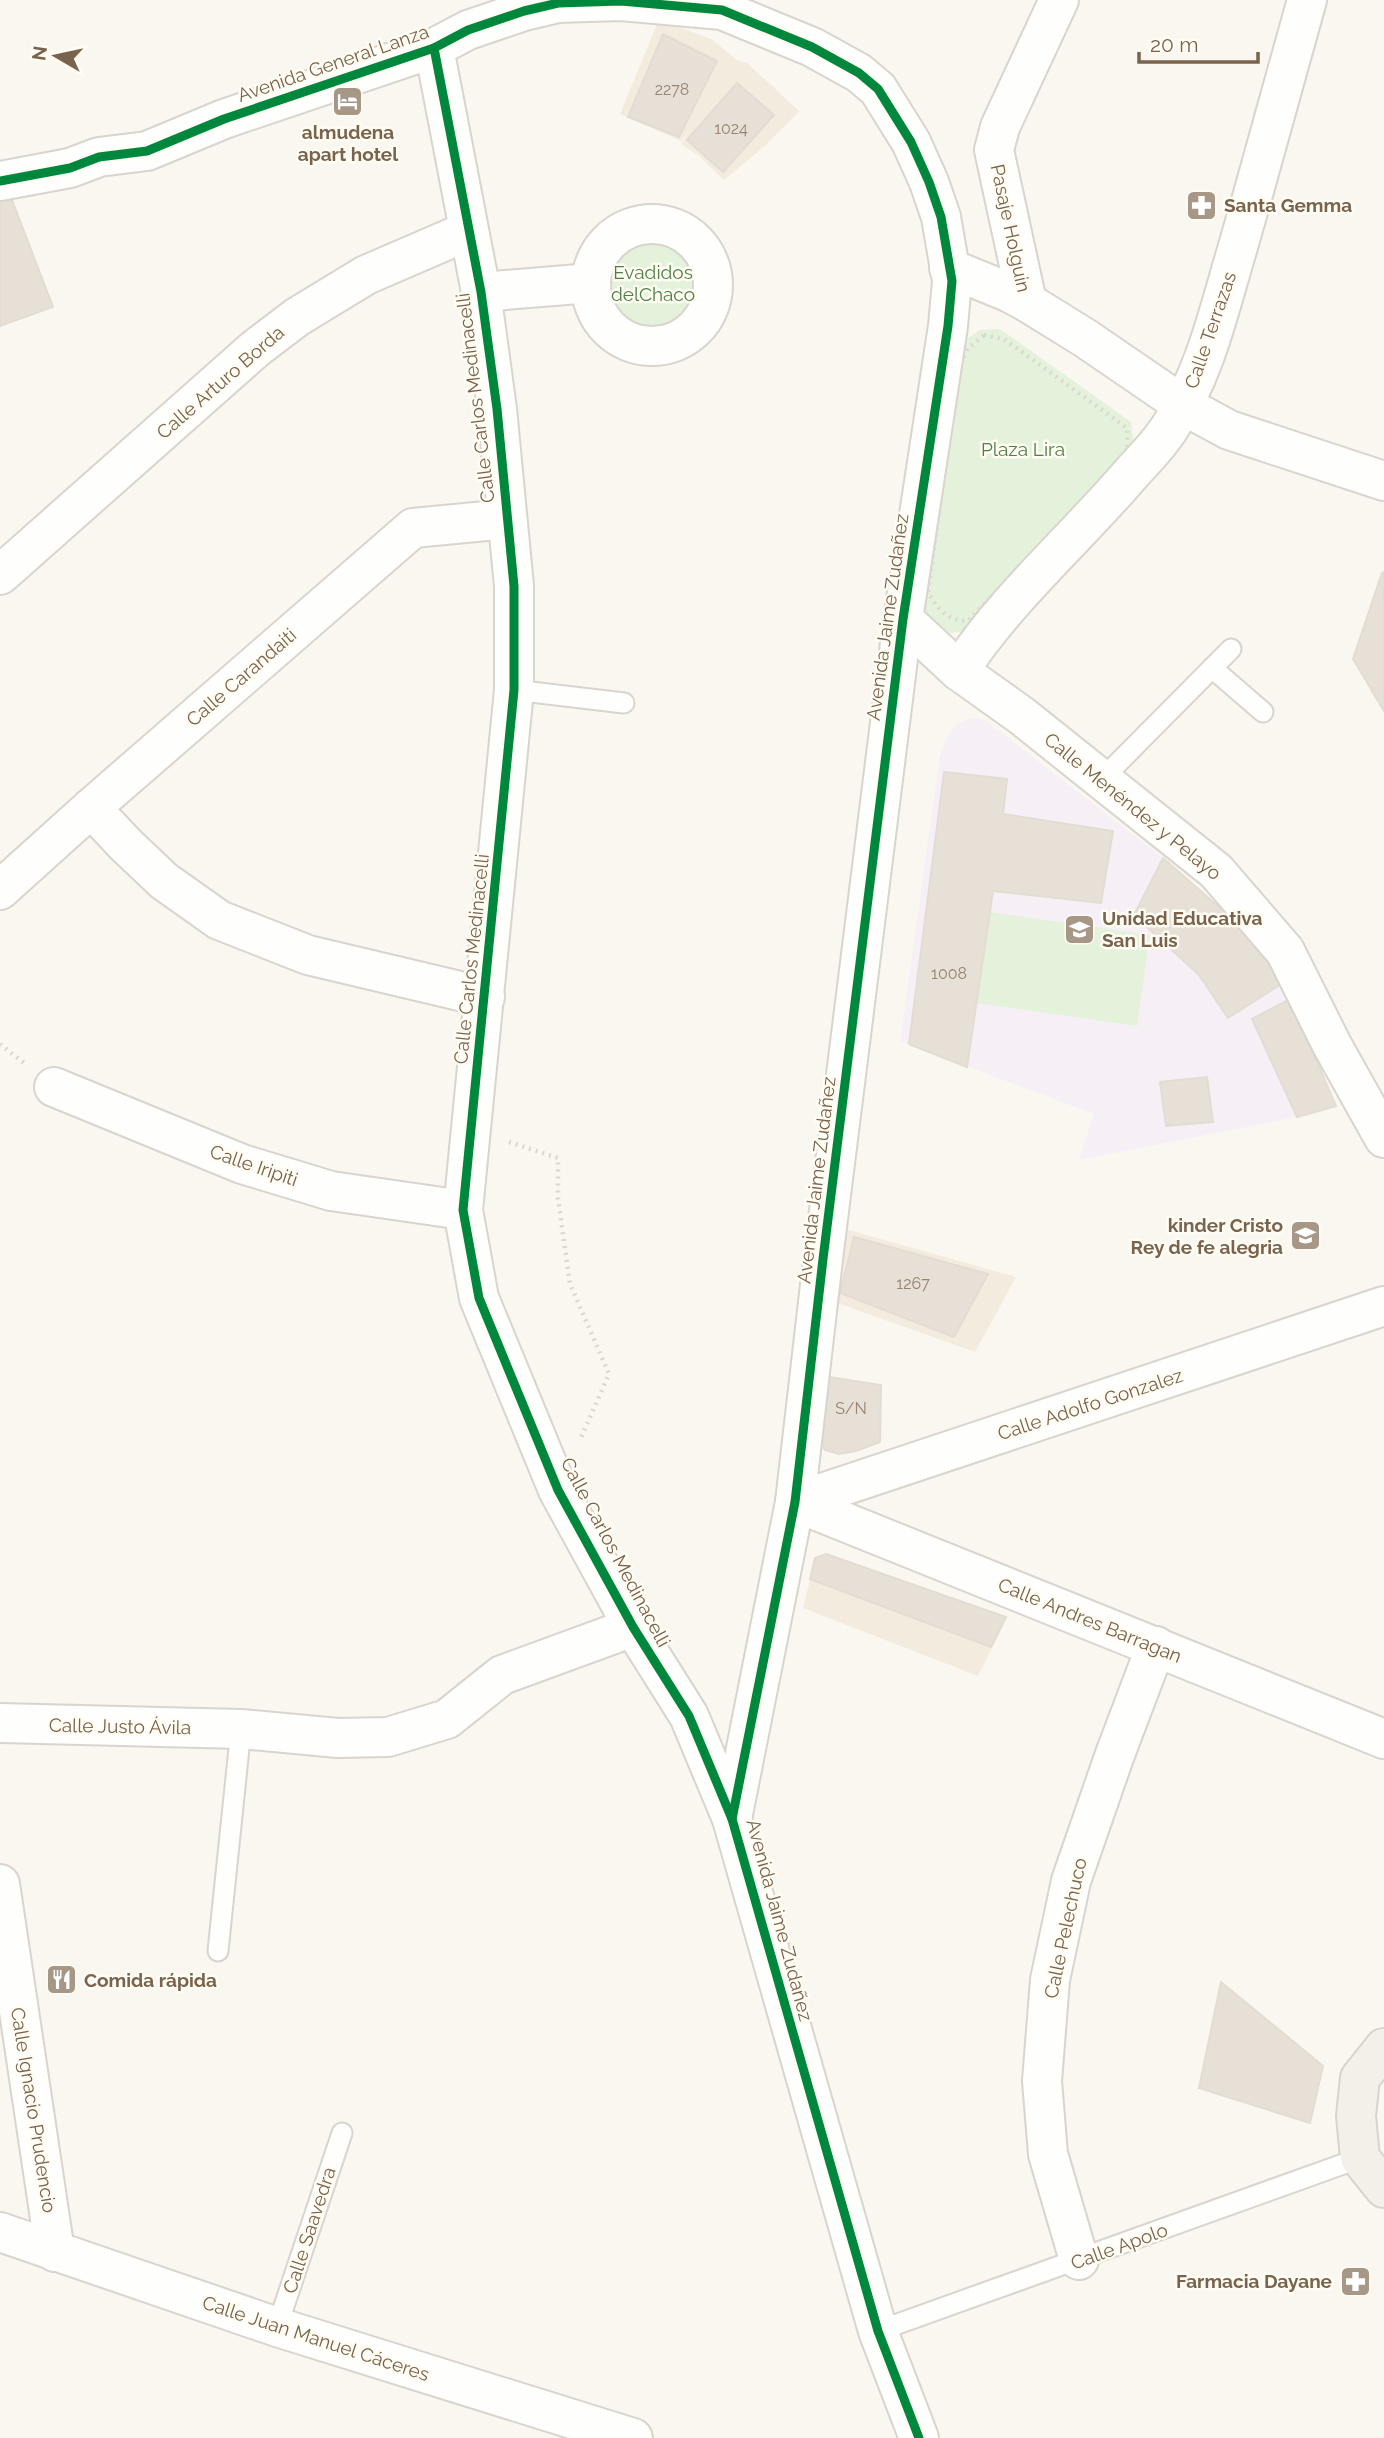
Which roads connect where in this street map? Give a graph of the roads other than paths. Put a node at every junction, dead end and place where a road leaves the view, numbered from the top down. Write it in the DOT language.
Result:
graph roads {
  1 [pos="1059,0"];
  2 [pos="1307,0"];
  3 [pos="722,10"];
  4 [pos="434,48"];
  5 [pos="0,181"];
  6 [pos="468,231"];
  7 [pos="949,268"];
  8 [pos="591,283"];
  9 [pos="481,292"];
  10 [pos="1027,302"];
  11 [pos="1183,405"];
  12 [pos="1384,481"];
  13 [pos="507,519"];
  14 [pos="0,575"];
  15 [pos="916,606"];
  16 [pos="1231,649"];
  17 [pos="1212,668"];
  18 [pos="959,671"];
  19 [pos="513,690"];
  20 [pos="624,703"];
  21 [pos="1264,712"];
  22 [pos="1102,779"];
  23 [pos="91,808"];
  24 [pos="0,890"];
  25 [pos="485,997"];
  26 [pos="54,1087"];
  27 [pos="1384,1138"];
  28 [pos="463,1210"];
  29 [pos="1384,1306"];
  30 [pos="795,1502"];
  31 [pos="634,1627"];
  32 [pos="1156,1646"];
  33 [pos="0,1723"];
  34 [pos="241,1729"];
  35 [pos="1384,1739"];
  36 [pos="732,1819"];
  37 [pos="0,1884"];
  38 [pos="218,1951"];
  39 [pos="1384,2048"];
  40 [pos="342,2133"];
  41 [pos="1360,2158"];
  42 [pos="1384,2188"];
  43 [pos="0,2232"];
  44 [pos="55,2252"];
  45 [pos="1079,2260"];
  46 [pos="277,2327"];
  47 [pos="878,2331"];
  48 [pos="633,2438"];
  49 [pos="919,2438"];
  1 -- 10 [label="street, Pasaje Holguin"];
  2 -- 11 [label="street, Calle Terrazas"];
  3 -- 4 [label="street, Avenida General Lanza"];
  3 -- 7 [label="street, Avenida Jaime Zudañez"];
  4 -- 5 [label="street, Avenida General Lanza"];
  4 -- 6 [label="street, Calle Carlos Medinacelli"];
  6 -- 9 [label="street, Calle Carlos Medinacelli"];
  6 -- 14 [label="street, Calle Arturo Borda"];
  7 -- 10 [label="street"];
  7 -- 15 [label="street, Avenida Jaime Zudañez"];
  8 -- 9 [label="street"];
  9 -- 13 [label="street, Calle Carlos Medinacelli"];
  10 -- 11 [label="street"];
  11 -- 12 [label="street"];
  11 -- 18 [label="street, Calle Terrazas"];
  13 -- 19 [label="street, Calle Carlos Medinacelli"];
  13 -- 23 [label="street, Calle Carandaiti"];
  15 -- 18 [label="street, Calle Menéndez y Pelayo"];
  15 -- 30 [label="street, Avenida Jaime Zudañez"];
  16 -- 17 [label="lane"];
  17 -- 21 [label="lane"];
  17 -- 22 [label="lane"];
  18 -- 22 [label="street, Calle Menéndez y Pelayo"];
  19 -- 20 [label="lane"];
  19 -- 25 [label="street, Calle Carlos Medinacelli"];
  22 -- 27 [label="street, Calle Menéndez y Pelayo"];
  23 -- 24 [label="street, Calle Carandaiti"];
  23 -- 25 [label="street"];
  25 -- 28 [label="street, Calle Carlos Medinacelli"];
  26 -- 28 [label="street, Calle Iripiti"];
  28 -- 31 [label="street, Calle Carlos Medinacelli"];
  29 -- 30 [label="street, Calle Adolfo Gonzalez"];
  30 -- 32 [label="street, Calle Andres Barragan"];
  30 -- 36 [label="street, Avenida Jaime Zudañez"];
  31 -- 34 [label="street, Calle Justo Ávila"];
  31 -- 36 [label="street, Calle Carlos Medinacelli"];
  32 -- 35 [label="street, Calle Andres Barragan"];
  32 -- 45 [label="street, Calle Pelechuco"];
  33 -- 34 [label="street, Calle Justo Ávila"];
  34 -- 38 [label="lane"];
  36 -- 47 [label="street, Avenida Jaime Zudañez"];
  37 -- 44 [label="street, Calle Ignacio Prudencio"];
  39 -- 41 [label="main road"];
  40 -- 46 [label="lane, Calle Saavedra"];
  41 -- 42 [label="main road"];
  41 -- 45 [label="lane, Calle Apolo"];
  43 -- 44 [label="street, Calle Juan Manuel Cáceres"];
  44 -- 46 [label="street, Calle Juan Manuel Cáceres"];
  45 -- 47 [label="lane, Calle Apolo"];
  46 -- 48 [label="street, Calle Juan Manuel Cáceres"];
  47 -- 49 [label="street, Avenida Jaime Zudañez"];
}
